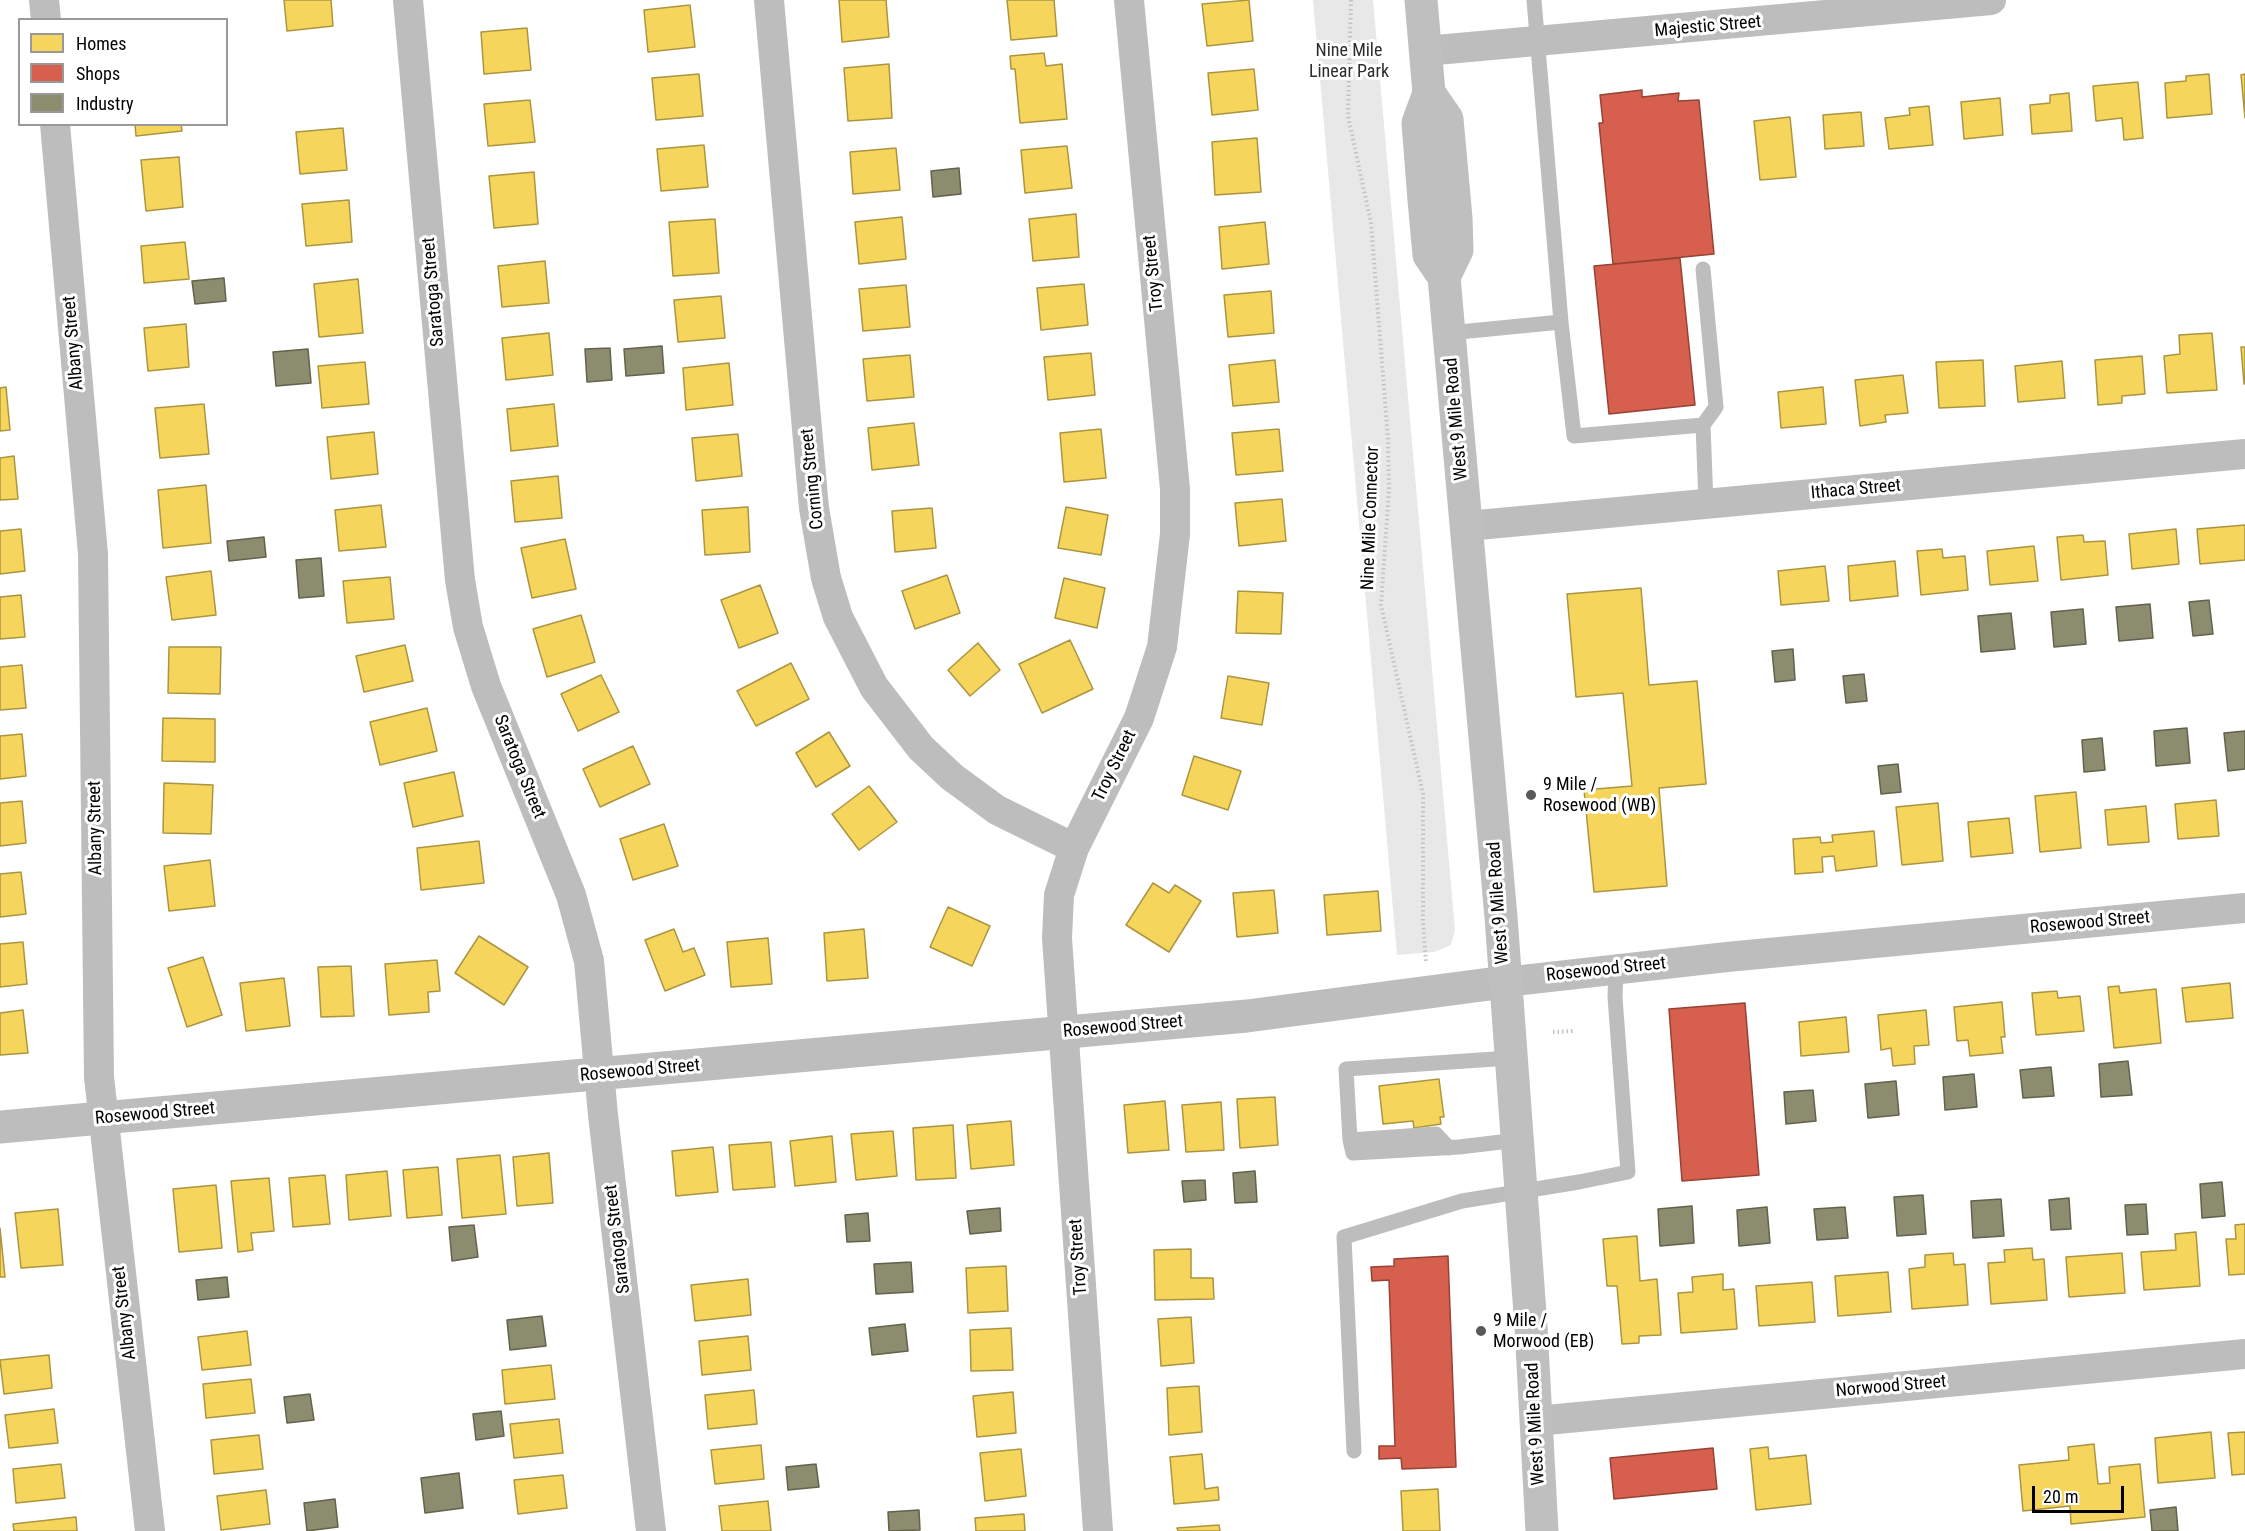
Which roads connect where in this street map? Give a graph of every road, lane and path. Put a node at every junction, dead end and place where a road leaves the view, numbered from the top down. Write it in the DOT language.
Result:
graph roads {
  1 [pos="44,0"];
  2 [pos="408,0"];
  3 [pos="769,0"];
  4 [pos="1129,0"];
  5 [pos="1352,0"];
  6 [pos="1421,0"];
  7 [pos="1534,0"];
  8 [pos="1991,0"];
  9 [pos="46,18"];
  10 [pos="1537,43"];
  11 [pos="1425,51"];
  12 [pos="55,126"];
  13 [pos="1703,269"];
  14 [pos="1561,322"];
  15 [pos="1449,333"];
  16 [pos="1703,425"];
  17 [pos="2245,454"];
  18 [pos="1706,504"];
  19 [pos="1467,526"];
  20 [pos="1074,848"];
  21 [pos="2245,908"];
  22 [pos="1426,963"];
  23 [pos="1616,969"];
  24 [pos="1505,982"];
  25 [pos="1573,1031"];
  26 [pos="1063,1032"];
  27 [pos="1553,1032"];
  28 [pos="1510,1058"];
  29 [pos="599,1075"];
  30 [pos="103,1118"];
  31 [pos="0,1127"];
  32 [pos="1518,1140"];
  33 [pos="1521,1190"];
  34 [pos="2245,1354"];
  35 [pos="1536,1420"];
  36 [pos="1354,1451"];
  37 [pos="150,1531"];
  38 [pos="651,1531"];
  39 [pos="1098,1531"];
  40 [pos="1542,1531"];
  1 -- 9 [label="street"];
  2 -- 29 [label="street, Saratoga Street"];
  3 -- 20 [label="street, Corning Street"];
  4 -- 20 [label="street, Troy Street"];
  5 -- 22 [label="path, Nine Mile Connector"];
  6 -- 11 [label="main road, West 9 Mile Road"];
  7 -- 10 [label="lane"];
  8 -- 10 [label="street, Majestic Street"];
  10 -- 11 [label="street, Majestic Street"];
  10 -- 14 [label="lane"];
  11 -- 15 [label="main road, West 9 Mile Road"];
  12 -- 30 [label="street, Albany Street"];
  13 -- 16 [label="lane"];
  14 -- 15 [label="lane"];
  14 -- 16 [label="lane"];
  15 -- 19 [label="main road, West 9 Mile Road"];
  16 -- 18 [label="lane"];
  17 -- 18 [label="street, Ithaca Street"];
  18 -- 19 [label="street, Ithaca Street"];
  19 -- 24 [label="main road, West 9 Mile Road"];
  20 -- 26 [label="street, Troy Street"];
  21 -- 23 [label="street, Rosewood Street"];
  23 -- 24 [label="street, Rosewood Street"];
  23 -- 33 [label="lane"];
  24 -- 26 [label="street, Rosewood Street"];
  24 -- 28 [label="main road, West 9 Mile Road"];
  25 -- 27 [label="path"];
  26 -- 29 [label="street, Rosewood Street"];
  26 -- 39 [label="street, Troy Street"];
  28 -- 32 [label="main road, West 9 Mile Road"];
  28 -- 32 [label="lane"];
  29 -- 30 [label="street, Rosewood Street"];
  29 -- 38 [label="street, Saratoga Street"];
  30 -- 31 [label="street, Rosewood Street"];
  30 -- 37 [label="street, Albany Street"];
  32 -- 33 [label="main road, West 9 Mile Road"];
  33 -- 35 [label="main road, West 9 Mile Road"];
  33 -- 36 [label="lane"];
  34 -- 35 [label="street, Norwood Street"];
  35 -- 40 [label="main road, West 9 Mile Road"];
}
